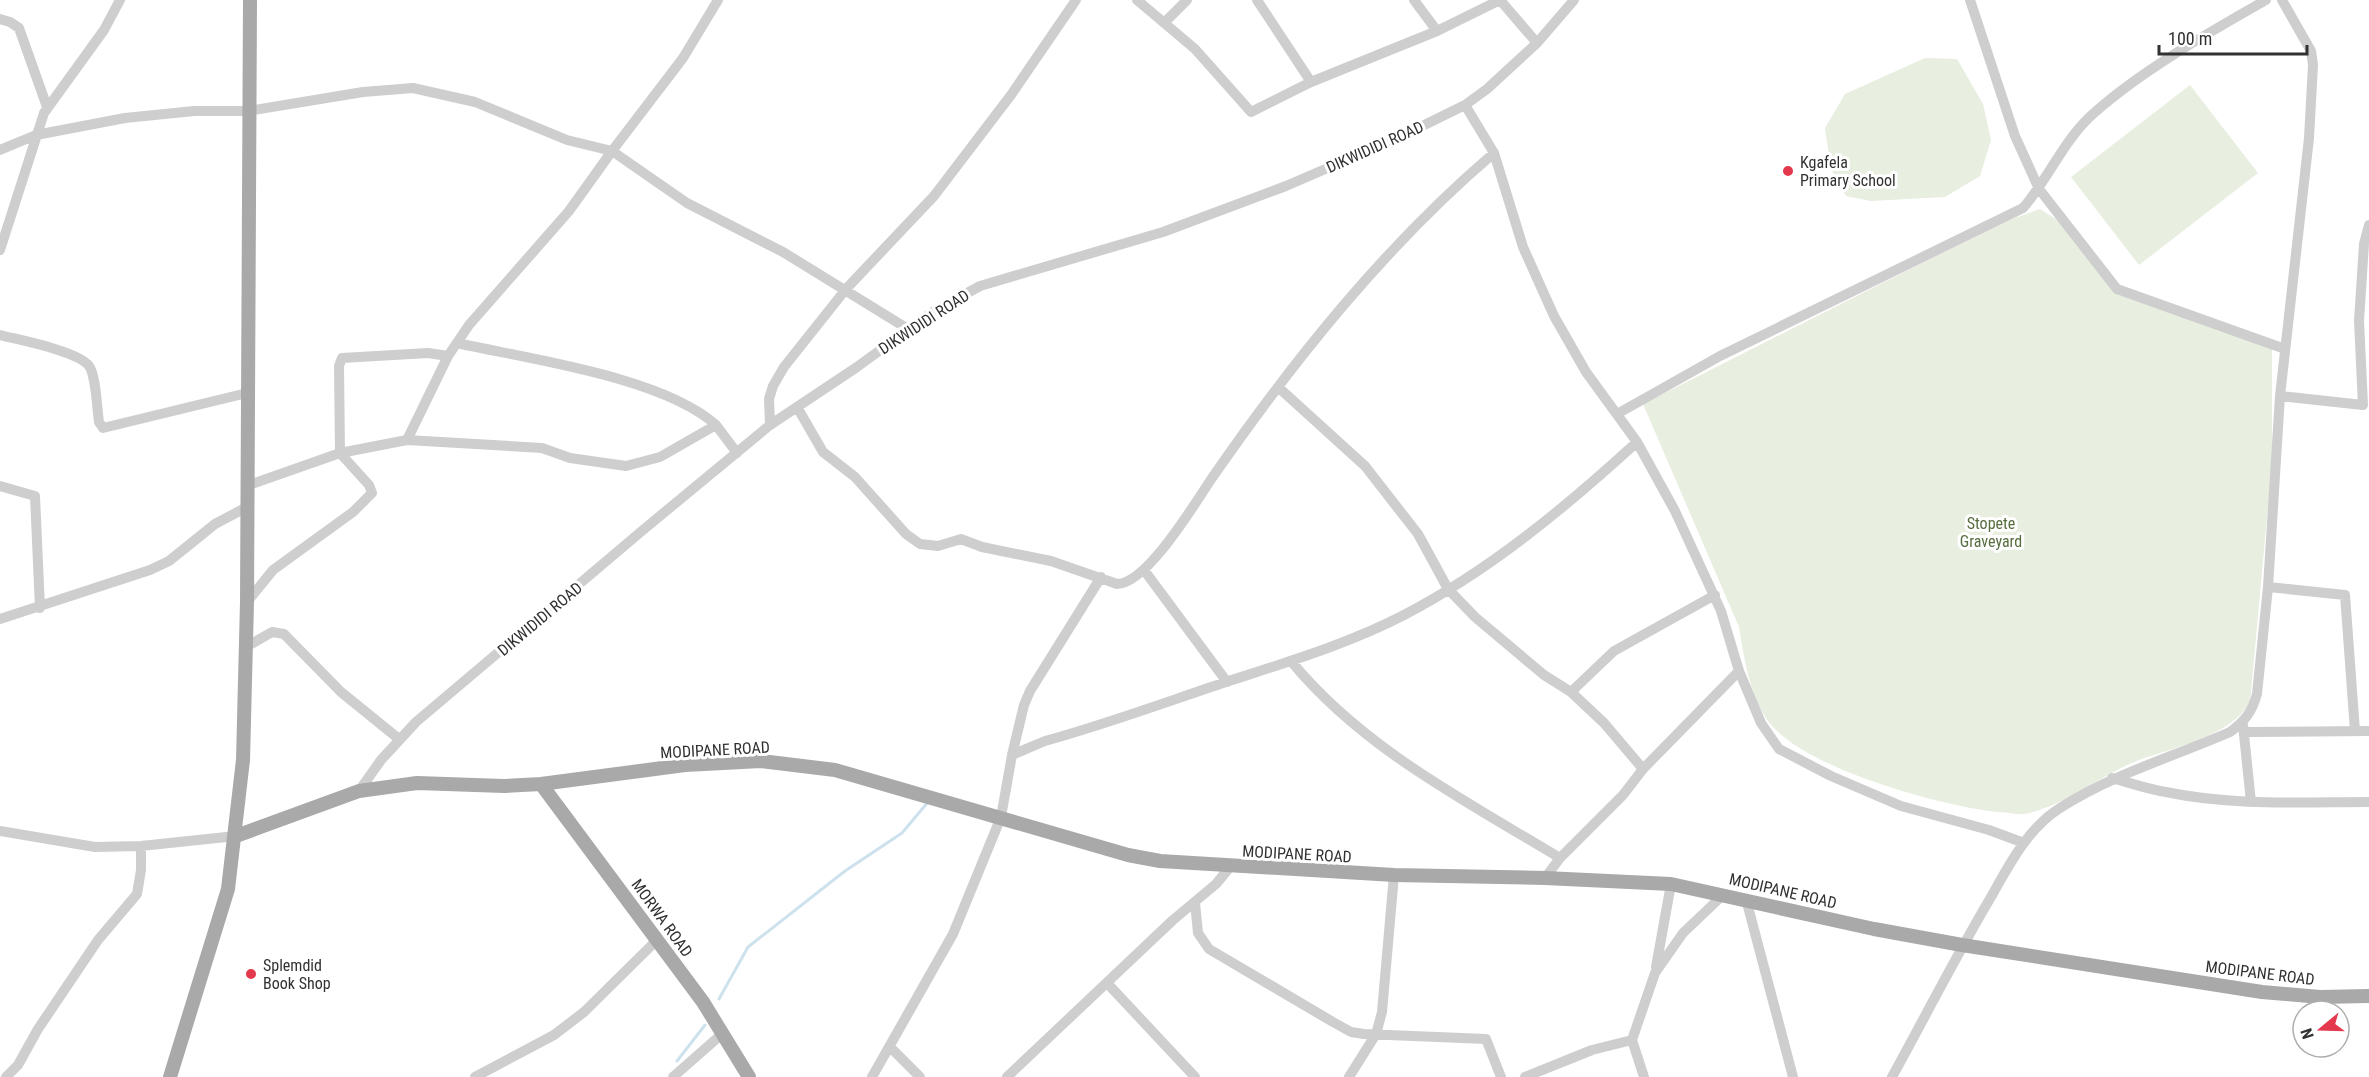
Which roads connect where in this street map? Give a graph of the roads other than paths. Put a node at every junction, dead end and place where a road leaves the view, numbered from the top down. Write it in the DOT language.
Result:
graph roads {
  1 [pos="120,0"];
  2 [pos="250,0"];
  3 [pos="718,0"];
  4 [pos="1076,0"];
  5 [pos="1137,0"];
  6 [pos="1187,0"];
  7 [pos="1257,0"];
  8 [pos="1414,0"];
  9 [pos="1500,0"];
  10 [pos="1574,0"];
  11 [pos="1970,0"];
  12 [pos="2242,0"];
  13 [pos="2266,0"];
  14 [pos="2282,0"];
  15 [pos="2245,12"];
  16 [pos="0,19"];
  17 [pos="1165,22"];
  18 [pos="1437,31"];
  19 [pos="1537,43"];
  20 [pos="1311,82"];
  21 [pos="1465,105"];
  22 [pos="47,107"];
  23 [pos="248,111"];
  24 [pos="36,135"];
  25 [pos="0,150"];
  26 [pos="612,151"];
  27 [pos="1494,153"];
  28 [pos="2039,189"];
  29 [pos="2369,225"];
  30 [pos="0,250"];
  31 [pos="2365,288"];
  32 [pos="846,289"];
  33 [pos="908,329"];
  34 [pos="0,335"];
  35 [pos="457,343"];
  36 [pos="2285,349"];
  37 [pos="448,356"];
  38 [pos="2365,363"];
  39 [pos="1278,387"];
  40 [pos="247,393"];
  41 [pos="2280,396"];
  42 [pos="797,406"];
  43 [pos="1617,414"];
  44 [pos="716,424"];
  45 [pos="770,425"];
  46 [pos="407,440"];
  47 [pos="1637,442"];
  48 [pos="340,453"];
  49 [pos="737,453"];
  50 [pos="0,486"];
  51 [pos="246,486"];
  52 [pos="247,507"];
  53 [pos="1144,570"];
  54 [pos="1101,577"];
  55 [pos="2268,587"];
  56 [pos="1448,589"];
  57 [pos="1715,596"];
  58 [pos="247,602"];
  59 [pos="40,608"];
  60 [pos="0,619"];
  61 [pos="246,647"];
  62 [pos="1291,662"];
  63 [pos="1739,671"];
  64 [pos="1227,682"];
  65 [pos="1571,692"];
  66 [pos="2244,727"];
  67 [pos="2355,731"];
  68 [pos="2369,731"];
  69 [pos="399,739"];
  70 [pos="1012,755"];
  71 [pos="1642,769"];
  72 [pos="2111,778"];
  73 [pos="541,784"];
  74 [pos="359,792"];
  75 [pos="2251,802"];
  76 [pos="2369,802"];
  77 [pos="1001,817"];
  78 [pos="0,831"];
  79 [pos="236,836"];
  80 [pos="2024,843"];
  81 [pos="141,846"];
  82 [pos="1560,858"];
  83 [pos="1230,867"];
  84 [pos="1394,875"];
  85 [pos="1545,878"];
  86 [pos="1671,884"];
  87 [pos="1724,894"];
  88 [pos="1746,899"];
  89 [pos="1195,903"];
  90 [pos="658,939"];
  91 [pos="1962,945"];
  92 [pos="1655,973"];
  93 [pos="1107,983"];
  94 [pos="2369,996"];
  95 [pos="723,1032"];
  96 [pos="1376,1034"];
  97 [pos="1632,1040"];
  98 [pos="890,1047"];
  99 [pos="481,1076"];
  100 [pos="1531,1076"];
  101 [pos="6,1077"];
  102 [pos="170,1077"];
  103 [pos="673,1077"];
  104 [pos="749,1077"];
  105 [pos="872,1077"];
  106 [pos="920,1077"];
  107 [pos="1007,1077"];
  108 [pos="1195,1077"];
  109 [pos="1349,1077"];
  110 [pos="1501,1077"];
  111 [pos="1644,1077"];
  112 [pos="1793,1077"];
  113 [pos="1892,1077"];
  1 -- 22 [label="street"];
  2 -- 23 [label="main road"];
  3 -- 26 [label="street"];
  4 -- 32 [label="street"];
  5 -- 17 [label="street"];
  6 -- 17 [label="street"];
  7 -- 20 [label="street"];
  8 -- 18 [label="street"];
  9 -- 18 [label="street"];
  9 -- 19 [label="street"];
  10 -- 19 [label="street, DIKWIDIDI ROAD"];
  11 -- 28 [label="street"];
  12 -- 15 [label="street"];
  13 -- 15 [label="street"];
  14 -- 36 [label="street"];
  15 -- 28 [label="street"];
  16 -- 22 [label="street"];
  17 -- 20 [label="street"];
  18 -- 20 [label="street"];
  19 -- 21 [label="street, DIKWIDIDI ROAD"];
  21 -- 27 [label="street"];
  21 -- 33 [label="street, DIKWIDIDI ROAD"];
  22 -- 24 [label="street"];
  23 -- 24 [label="street"];
  23 -- 26 [label="street"];
  23 -- 40 [label="main road"];
  24 -- 25 [label="street"];
  24 -- 30 [label="street"];
  26 -- 32 [label="street"];
  26 -- 35 [label="street"];
  27 -- 39 [label="street"];
  27 -- 43 [label="street"];
  28 -- 36 [label="street"];
  28 -- 43 [label="street"];
  29 -- 31 [label="street"];
  31 -- 38 [label="street"];
  32 -- 33 [label="street"];
  32 -- 45 [label="street"];
  33 -- 42 [label="street, DIKWIDIDI ROAD"];
  34 -- 40 [label="street"];
  35 -- 37 [label="street"];
  35 -- 44 [label="street"];
  36 -- 41 [label="street"];
  37 -- 46 [label="street"];
  37 -- 48 [label="street"];
  38 -- 41 [label="street"];
  39 -- 53 [label="street"];
  39 -- 56 [label="street"];
  40 -- 51 [label="main road"];
  41 -- 55 [label="street"];
  42 -- 45 [label="street, DIKWIDIDI ROAD"];
  42 -- 54 [label="street"];
  43 -- 47 [label="street"];
  44 -- 46 [label="street"];
  44 -- 49 [label="street"];
  45 -- 49 [label="street, DIKWIDIDI ROAD"];
  46 -- 48 [label="street"];
  47 -- 56 [label="street"];
  47 -- 57 [label="street"];
  48 -- 51 [label="street"];
  48 -- 58 [label="street"];
  49 -- 69 [label="street, DIKWIDIDI ROAD"];
  50 -- 59 [label="street"];
  51 -- 52 [label="main road"];
  52 -- 58 [label="main road"];
  52 -- 59 [label="street"];
  53 -- 54 [label="street"];
  53 -- 64 [label="street"];
  54 -- 70 [label="street"];
  55 -- 66 [label="street"];
  55 -- 67 [label="street"];
  56 -- 62 [label="street"];
  56 -- 65 [label="street"];
  57 -- 63 [label="street"];
  57 -- 65 [label="street"];
  58 -- 61 [label="main road"];
  59 -- 60 [label="street"];
  61 -- 69 [label="street"];
  61 -- 79 [label="main road"];
  62 -- 64 [label="street"];
  62 -- 82 [label="street"];
  63 -- 71 [label="street"];
  63 -- 80 [label="street"];
  64 -- 70 [label="street"];
  65 -- 71 [label="street"];
  66 -- 67 [label="street"];
  66 -- 72 [label="street"];
  66 -- 75 [label="street"];
  67 -- 68 [label="street"];
  69 -- 74 [label="street, DIKWIDIDI ROAD"];
  70 -- 77 [label="street"];
  71 -- 82 [label="street"];
  72 -- 75 [label="street"];
  72 -- 80 [label="street"];
  73 -- 74 [label="main road, MODIPANE ROAD"];
  73 -- 77 [label="main road, MODIPANE ROAD"];
  73 -- 90 [label="main road, MORWA ROAD"];
  74 -- 79 [label="main road, MODIPANE ROAD"];
  75 -- 76 [label="street"];
  77 -- 83 [label="main road, MODIPANE ROAD"];
  77 -- 98 [label="street"];
  78 -- 81 [label="street"];
  79 -- 81 [label="street"];
  79 -- 102 [label="main road"];
  80 -- 91 [label="street"];
  81 -- 101 [label="street"];
  82 -- 85 [label="street"];
  83 -- 84 [label="main road, MODIPANE ROAD"];
  83 -- 89 [label="street"];
  84 -- 85 [label="main road, MODIPANE ROAD"];
  84 -- 96 [label="street"];
  85 -- 86 [label="main road, MODIPANE ROAD"];
  86 -- 87 [label="main road, MODIPANE ROAD"];
  86 -- 92 [label="street"];
  87 -- 88 [label="main road, MODIPANE ROAD"];
  87 -- 92 [label="street"];
  88 -- 91 [label="main road, MODIPANE ROAD"];
  88 -- 112 [label="street"];
  89 -- 93 [label="street"];
  89 -- 96 [label="street"];
  90 -- 95 [label="main road, MORWA ROAD"];
  90 -- 99 [label="street"];
  91 -- 94 [label="main road, MODIPANE ROAD"];
  91 -- 113 [label="street"];
  92 -- 97 [label="street"];
  93 -- 107 [label="street"];
  93 -- 108 [label="street"];
  95 -- 103 [label="street"];
  95 -- 104 [label="main road, MORWA ROAD"];
  96 -- 109 [label="street"];
  96 -- 110 [label="street"];
  97 -- 100 [label="street"];
  97 -- 111 [label="street"];
  98 -- 105 [label="street"];
  98 -- 106 [label="street"];
}
